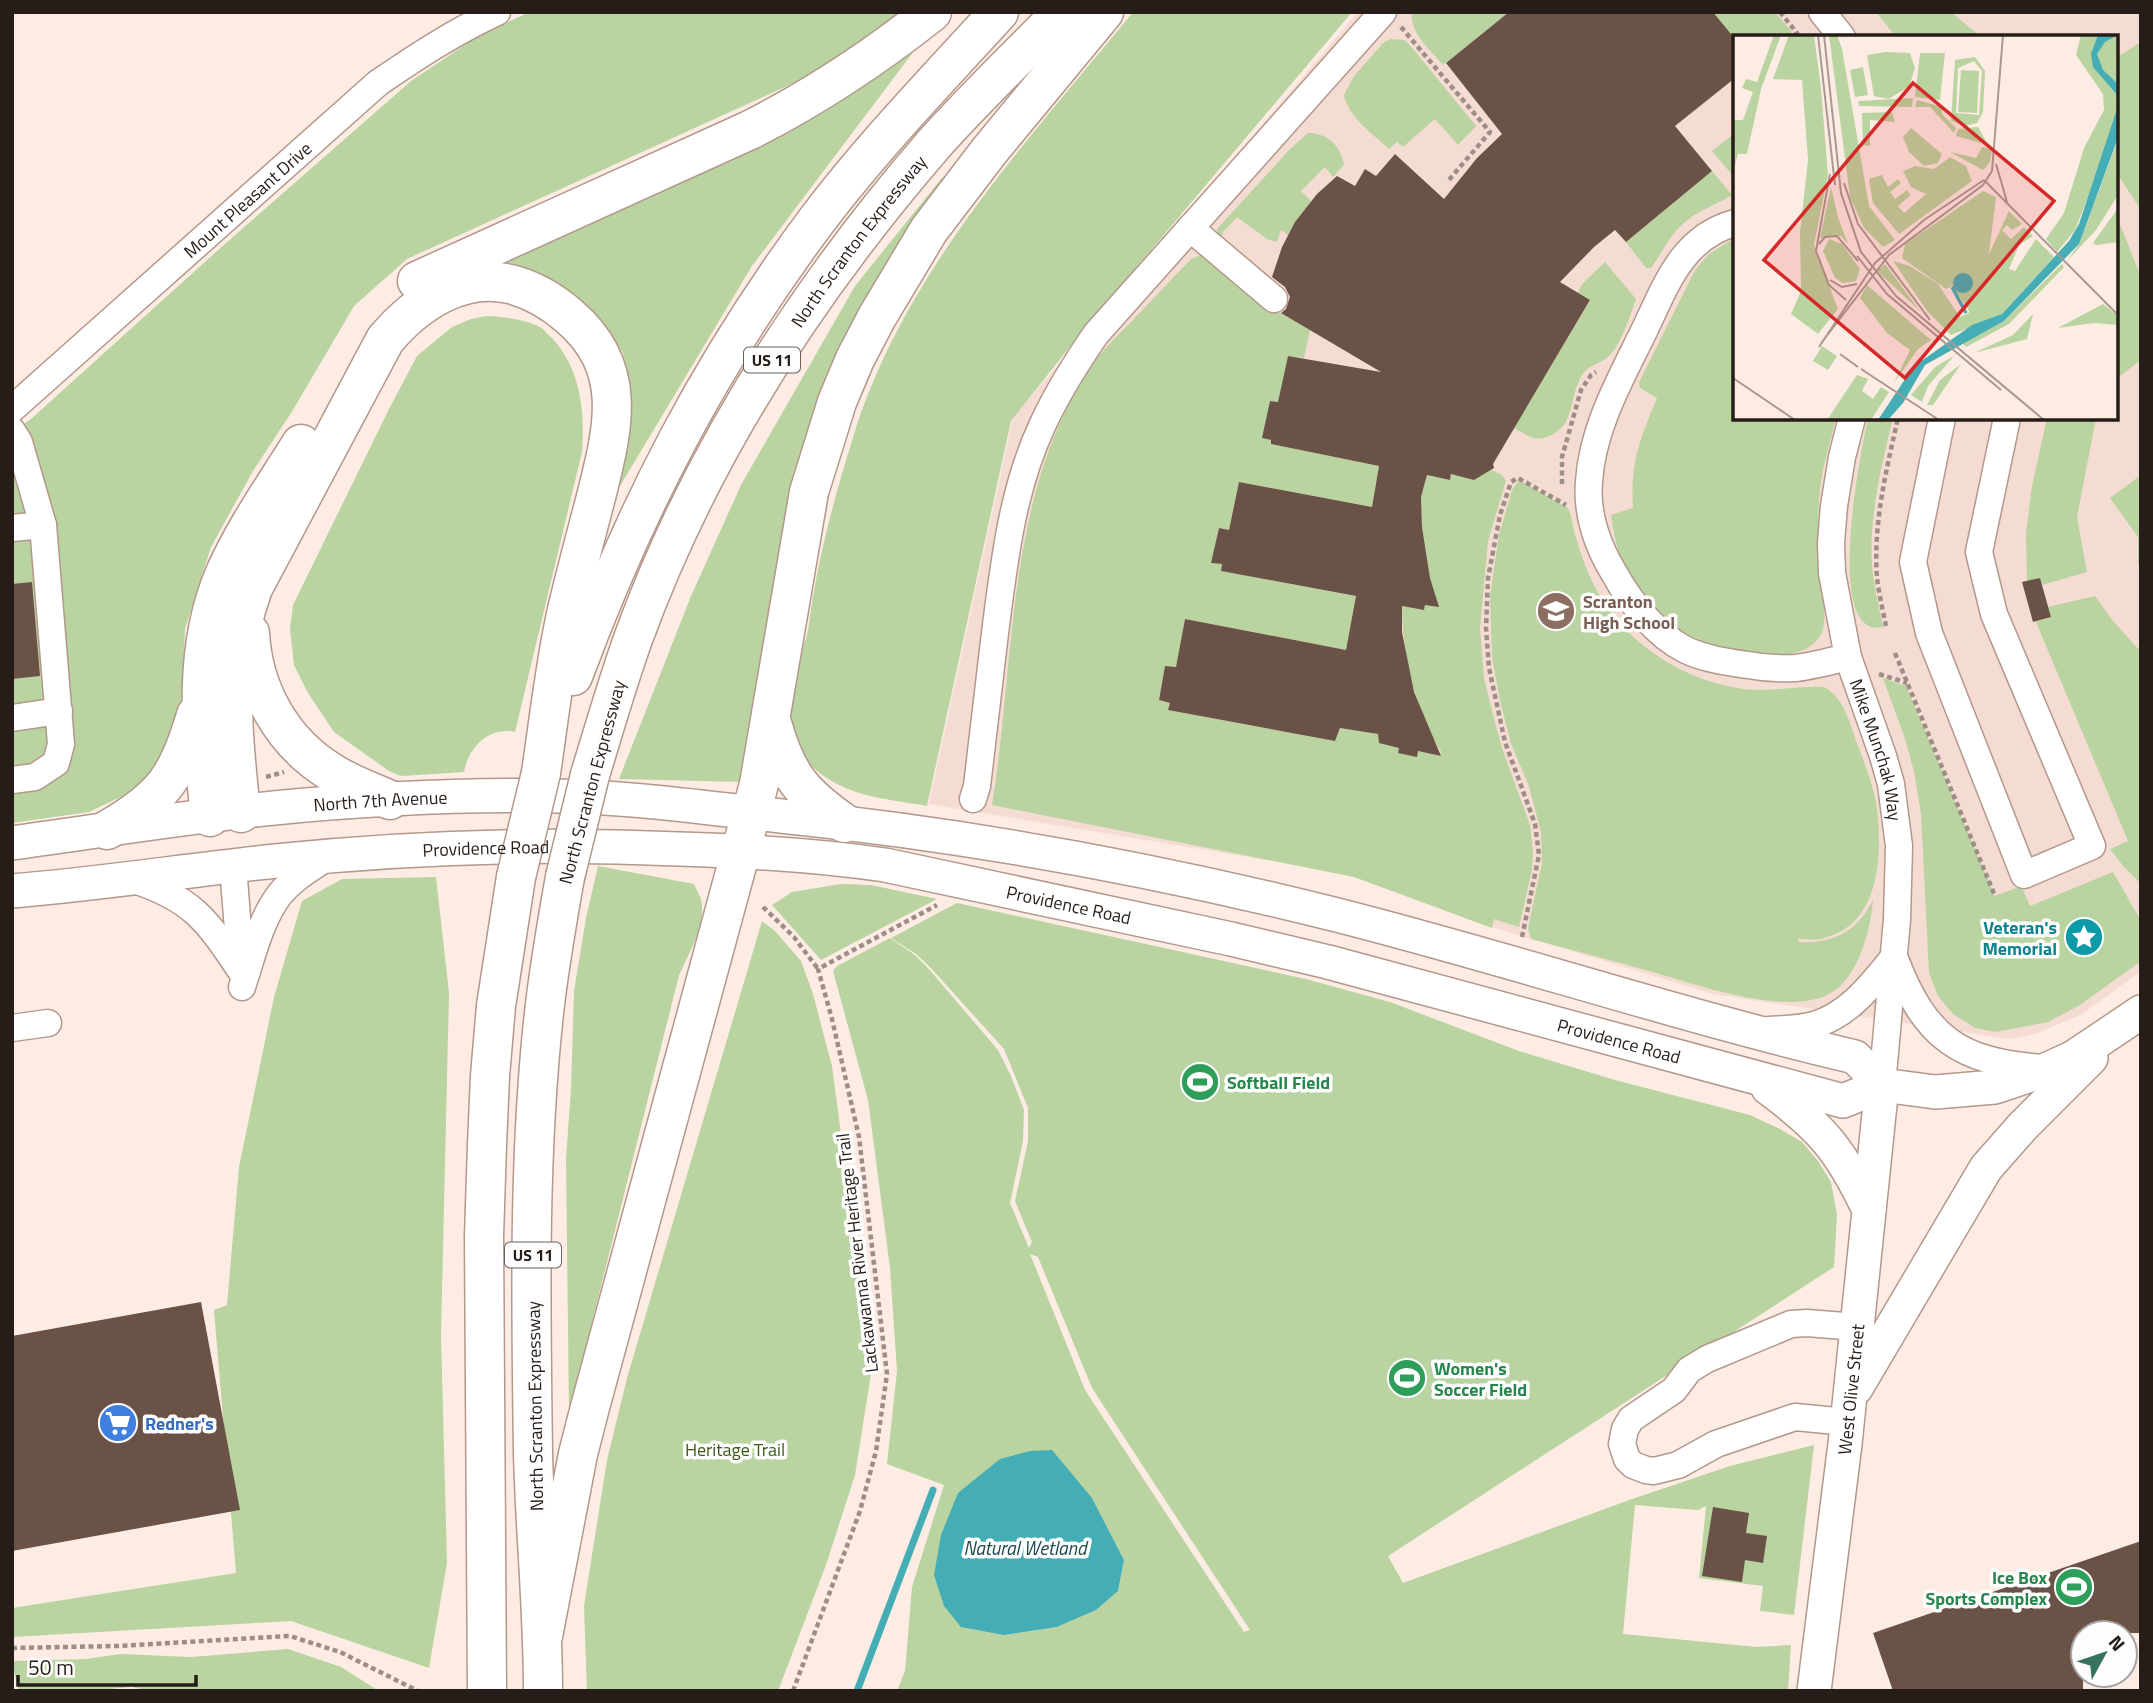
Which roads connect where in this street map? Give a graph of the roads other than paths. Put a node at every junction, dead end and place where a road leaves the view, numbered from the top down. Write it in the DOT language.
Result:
graph roads {
  1 [pos="496,12"];
  2 [pos="932,12"];
  3 [pos="999,12"];
  4 [pos="1062,12"];
  5 [pos="1104,12"];
  6 [pos="1822,12"];
  7 [pos="1389,17"];
  8 [pos="1838,35"];
  9 [pos="1733,224"];
  10 [pos="1190,228"];
  11 [pos="1274,299"];
  12 [pos="12,410"];
  13 [pos="1852,420"];
  14 [pos="1942,420"];
  15 [pos="2007,420"];
  16 [pos="12,431"];
  17 [pos="43,525"];
  18 [pos="12,528"];
  19 [pos="253,588"];
  20 [pos="1848,657"];
  21 [pos="200,700"];
  22 [pos="59,711"];
  23 [pos="12,718"];
  24 [pos="771,718"];
  25 [pos="541,773"];
  26 [pos="12,780"];
  27 [pos="973,799"];
  28 [pos="390,800"];
  29 [pos="752,813"];
  30 [pos="226,815"];
  31 [pos="844,823"];
  32 [pos="107,830"];
  33 [pos="12,843"];
  34 [pos="741,851"];
  35 [pos="330,856"];
  36 [pos="233,866"];
  37 [pos="130,878"];
  38 [pos="12,891"];
  39 [pos="1894,957"];
  40 [pos="242,979"];
  41 [pos="2134,1018"];
  42 [pos="48,1023"];
  43 [pos="12,1028"];
  44 [pos="1756,1031"];
  45 [pos="2048,1069"];
  46 [pos="1755,1079"];
  47 [pos="1882,1085"];
  48 [pos="1869,1210"];
  49 [pos="1857,1327"];
  50 [pos="1849,1411"];
  51 [pos="543,1636"];
  52 [pos="487,1691"];
  53 [pos="542,1691"];
  54 [pos="1814,1691"];
  1 -- 12 [label="street, Mount Pleasant Drive"];
  2 -- 21 [label="highway"];
  3 -- 25 [label="highway, US 11"];
  4 -- 51 [label="highway, North Scranton Expressway / US 11, bridge"];
  5 -- 24 [label="highway"];
  6 -- 8 [label="street"];
  7 -- 10 [label="street"];
  9 -- 20 [label="street"];
  10 -- 11 [label="street"];
  10 -- 27 [label="street"];
  13 -- 20 [label="street, Mike Munchak Way"];
  14 -- 15 [label="street"];
  16 -- 17 [label="street"];
  17 -- 18 [label="street"];
  17 -- 22 [label="street"];
  19 -- 25 [label="highway"];
  19 -- 28 [label="highway"];
  19 -- 30 [label="highway"];
  20 -- 39 [label="street, Mike Munchak Way"];
  21 -- 30 [label="highway"];
  21 -- 32 [label="highway"];
  22 -- 23 [label="street"];
  22 -- 26 [label="street"];
  24 -- 29 [label="highway"];
  24 -- 31 [label="highway"];
  25 -- 52 [label="highway, US 11, bridge"];
  28 -- 29 [label="main road, North 7th Avenue"];
  28 -- 30 [label="main road, North 7th Avenue"];
  29 -- 31 [label="main road"];
  29 -- 34 [label="highway"];
  30 -- 32 [label="main road, North 7th Avenue"];
  30 -- 36 [label="main road"];
  31 -- 44 [label="main road"];
  32 -- 33 [label="main road, North 7th Avenue"];
  34 -- 35 [label="main road, Providence Road"];
  34 -- 46 [label="main road, Providence Road"];
  34 -- 51 [label="highway"];
  35 -- 36 [label="main road, Providence Road"];
  35 -- 40 [label="street"];
  36 -- 37 [label="main road"];
  36 -- 40 [label="street"];
  37 -- 38 [label="main road"];
  37 -- 40 [label="street"];
  39 -- 44 [label="street"];
  39 -- 45 [label="street"];
  39 -- 47 [label="street, Mike Munchak Way"];
  41 -- 45 [label="main road"];
  41 -- 50 [label="main road"];
  42 -- 43 [label="street"];
  44 -- 47 [label="main road"];
  45 -- 47 [label="main road"];
  46 -- 47 [label="main road, Providence Road"];
  46 -- 48 [label="main road"];
  47 -- 48 [label="main road, West Olive Street"];
  48 -- 49 [label="main road, West Olive Street"];
  49 -- 50 [label="main road, West Olive Street"];
  49 -- 50 [label="street"];
  50 -- 54 [label="main road, West Olive Street"];
  51 -- 53 [label="highway, North Scranton Expressway / US 11"];
}
